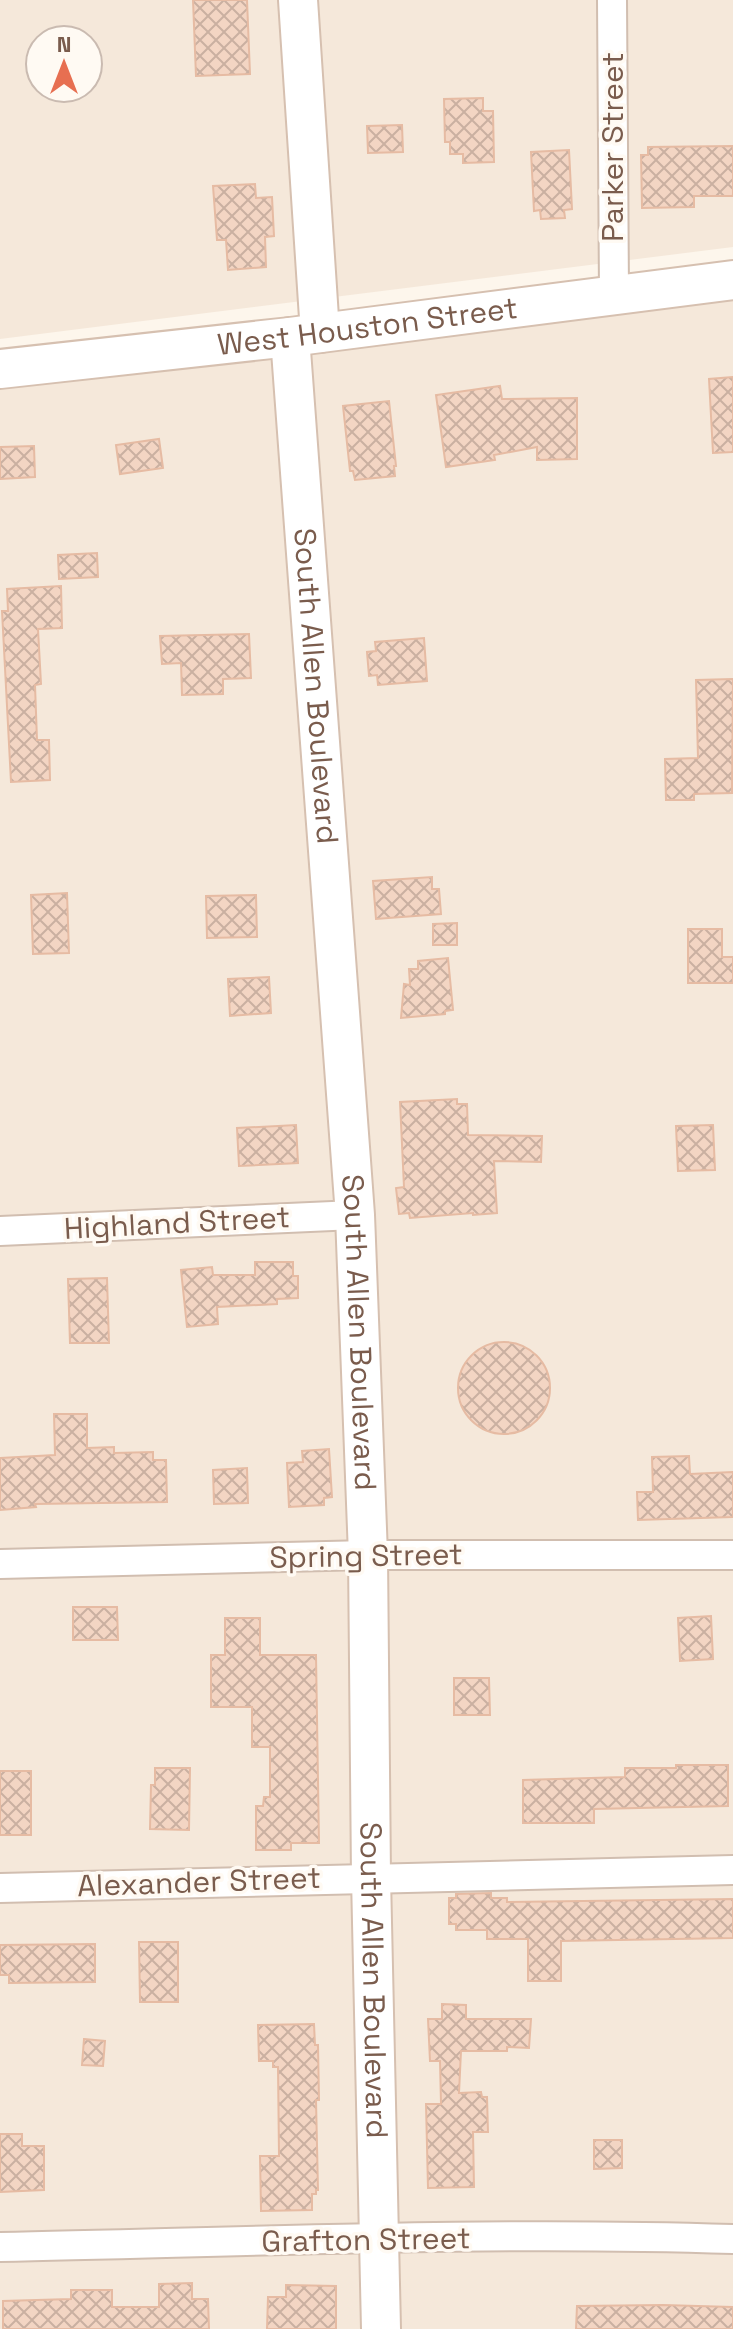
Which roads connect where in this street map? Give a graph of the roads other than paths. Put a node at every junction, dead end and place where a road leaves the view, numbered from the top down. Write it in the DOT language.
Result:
graph roads {
  1 [pos="298,0"];
  2 [pos="612,0"];
  3 [pos="733,280"];
  4 [pos="614,293"];
  5 [pos="305,335"];
  6 [pos="0,369"];
  7 [pos="355,1215"];
  8 [pos="0,1231"];
  9 [pos="368,1555"];
  10 [pos="733,1555"];
  11 [pos="0,1564"];
  12 [pos="733,1870"];
  13 [pos="371,1877"];
  14 [pos="0,1888"];
  15 [pos="380,2239"];
  16 [pos="733,2239"];
  17 [pos="0,2247"];
  18 [pos="381,2329"];
  1 -- 5 [label="street, South Allen Boulevard"];
  2 -- 4 [label="street, Parker Street"];
  3 -- 4 [label="street, West Houston Street"];
  4 -- 5 [label="street, West Houston Street"];
  5 -- 6 [label="street, West Houston Street"];
  5 -- 7 [label="street, South Allen Boulevard"];
  7 -- 8 [label="street, Highland Street"];
  7 -- 9 [label="street, South Allen Boulevard"];
  9 -- 10 [label="street, Spring Street"];
  9 -- 11 [label="street, Spring Street"];
  9 -- 13 [label="street, South Allen Boulevard"];
  12 -- 13 [label="street, Alexander Street"];
  13 -- 14 [label="street, Alexander Street"];
  13 -- 15 [label="street, South Allen Boulevard"];
  15 -- 16 [label="street, Grafton Street"];
  15 -- 17 [label="street, Grafton Street"];
  15 -- 18 [label="street, South Allen Boulevard"];
}
